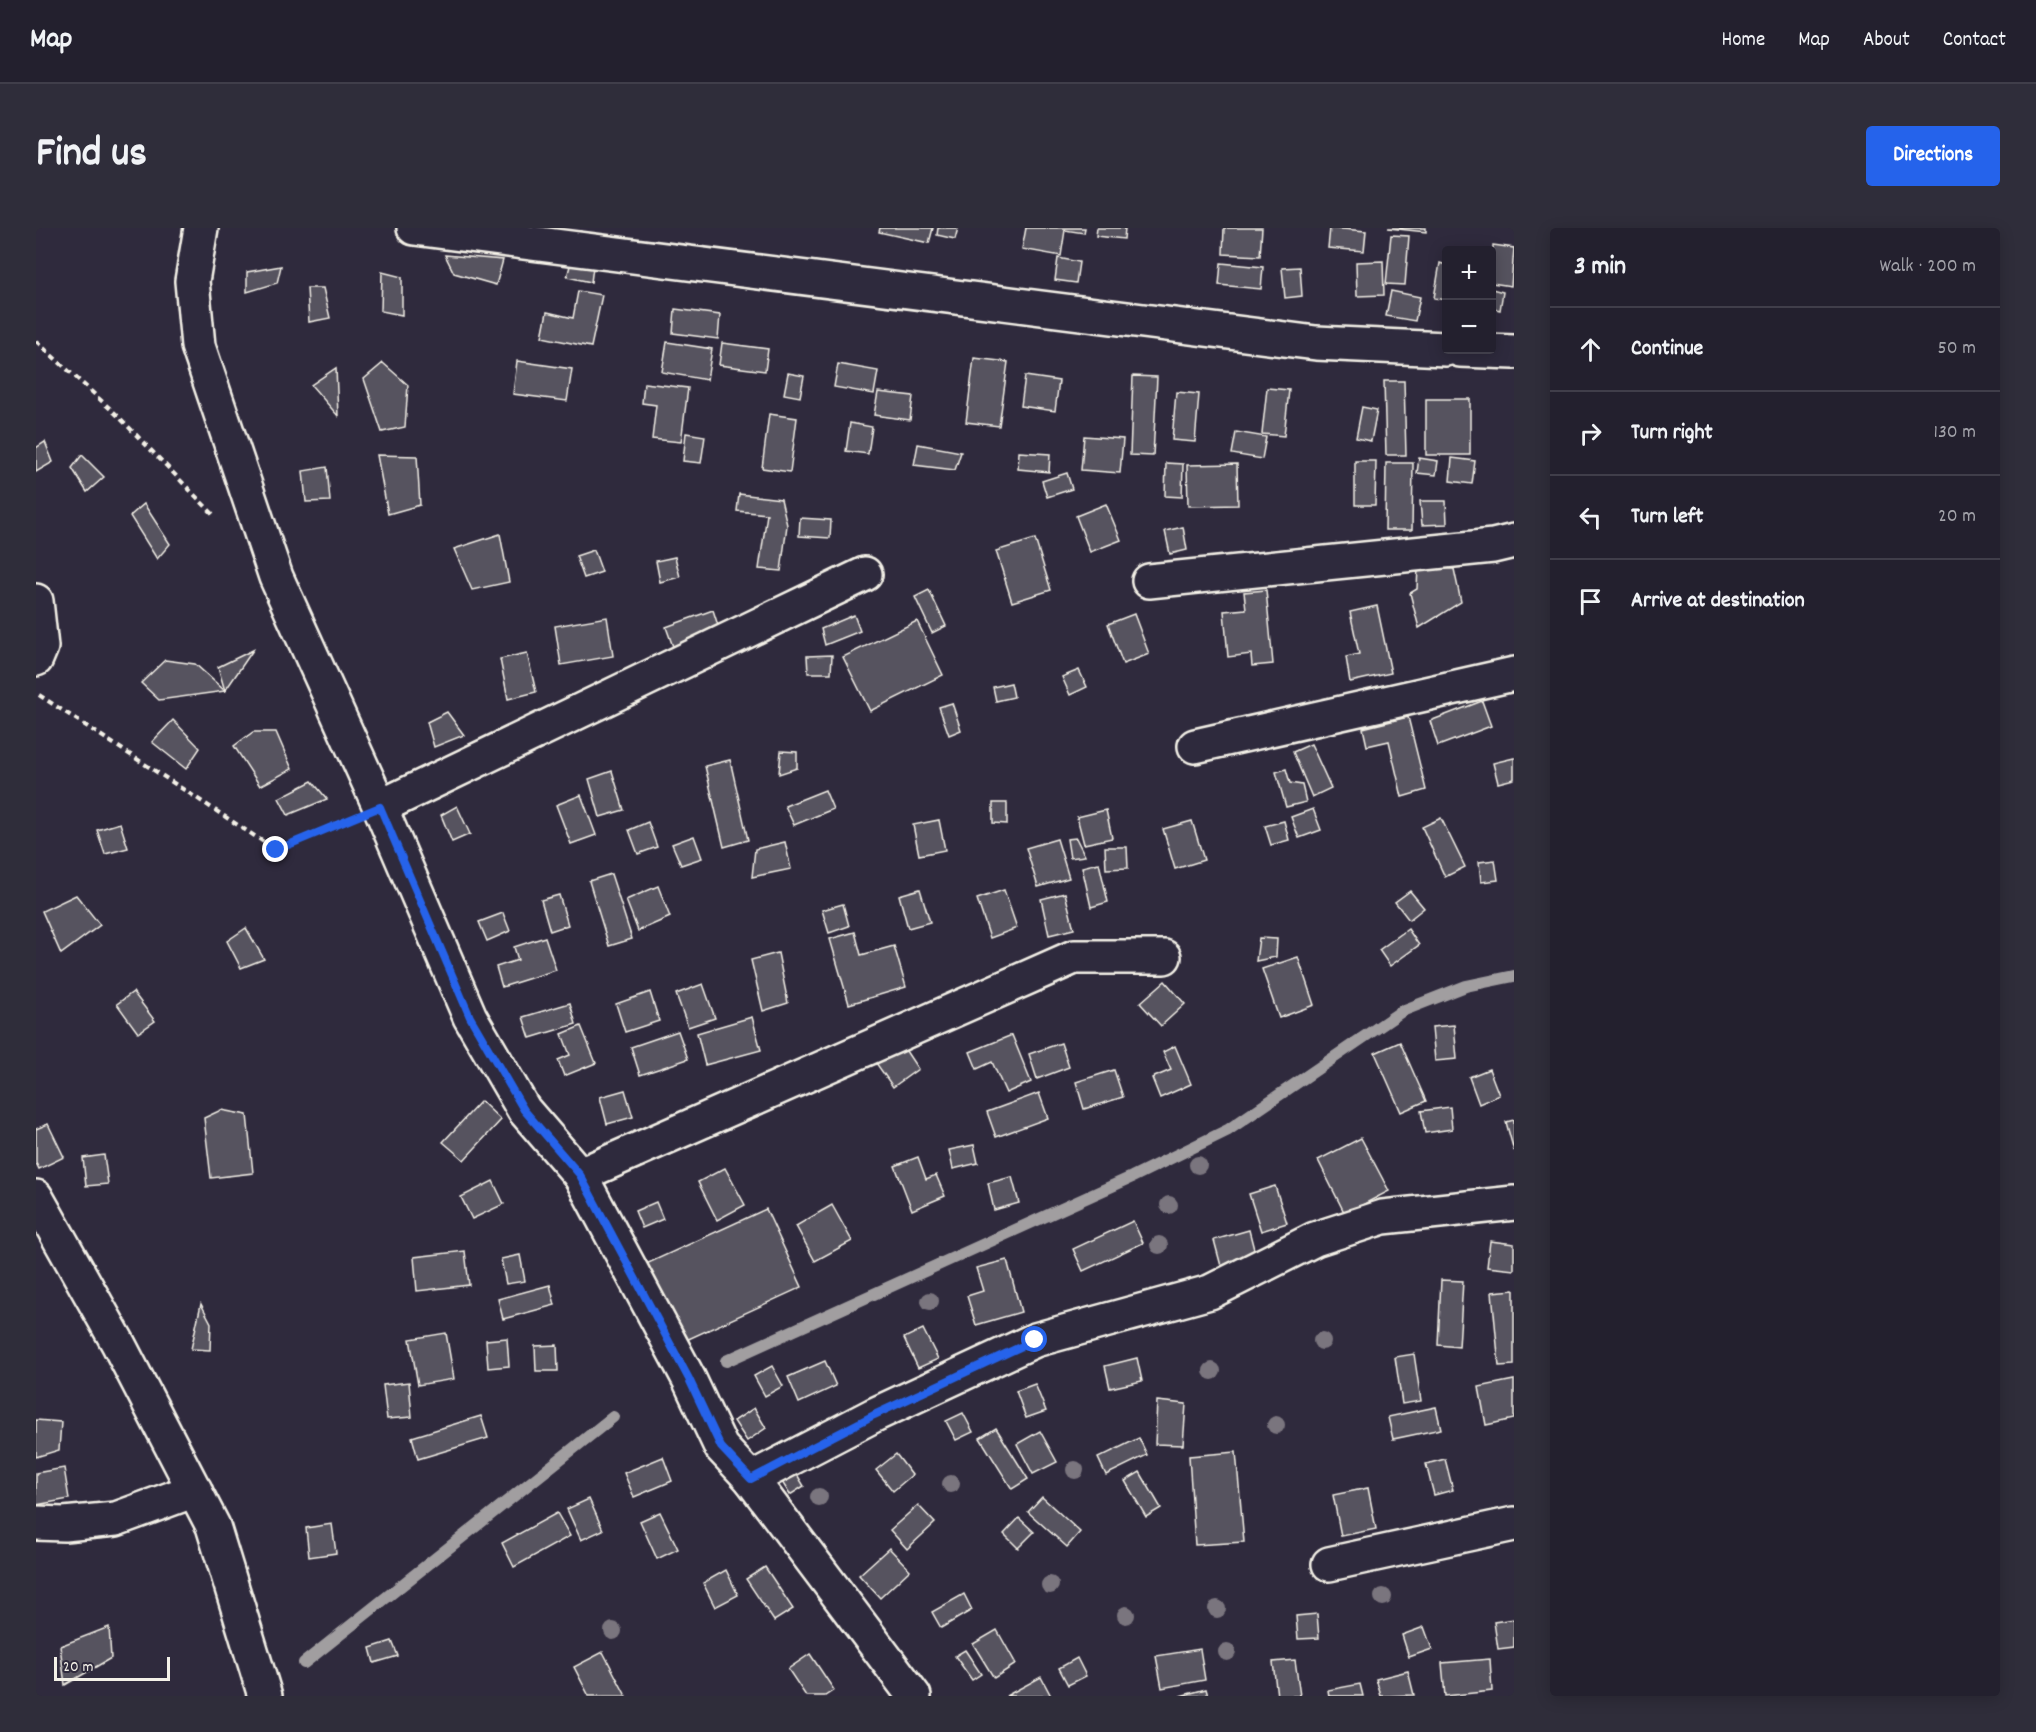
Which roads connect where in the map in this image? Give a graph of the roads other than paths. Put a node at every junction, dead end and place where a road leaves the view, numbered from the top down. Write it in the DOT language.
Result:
graph roads {
  1 [pos="201,228"];
  2 [pos="414,228"];
  3 [pos="1442,349"];
  4 [pos="1496,351"];
  5 [pos="1514,352"];
  6 [pos="1514,541"];
  7 [pos="865,574"];
  8 [pos="1149,581"];
  9 [pos="36,601"];
  10 [pos="36,660"];
  11 [pos="1514,674"];
  12 [pos="1195,746"];
  13 [pos="380,807"];
  14 [pos="1164,957"];
  15 [pos="580,1175"];
  16 [pos="36,1197"];
  17 [pos="1514,1203"];
  18 [pos="751,1479"];
  19 [pos="195,1490"];
  20 [pos="36,1523"];
  21 [pos="1514,1524"];
  22 [pos="1329,1564"];
  23 [pos="265,1696"];
  24 [pos="914,1696"];
  1 -- 13 [label="street"];
  2 -- 3 [label="street"];
  4 -- 5 [label="street"];
  6 -- 8 [label="street"];
  7 -- 13 [label="street"];
  9 -- 10 [label="street"];
  11 -- 12 [label="street"];
  13 -- 15 [label="street"];
  14 -- 15 [label="street"];
  15 -- 18 [label="street"];
  16 -- 19 [label="street"];
  17 -- 18 [label="street"];
  18 -- 24 [label="street"];
  19 -- 20 [label="street"];
  19 -- 23 [label="street"];
  21 -- 22 [label="street"];
}
